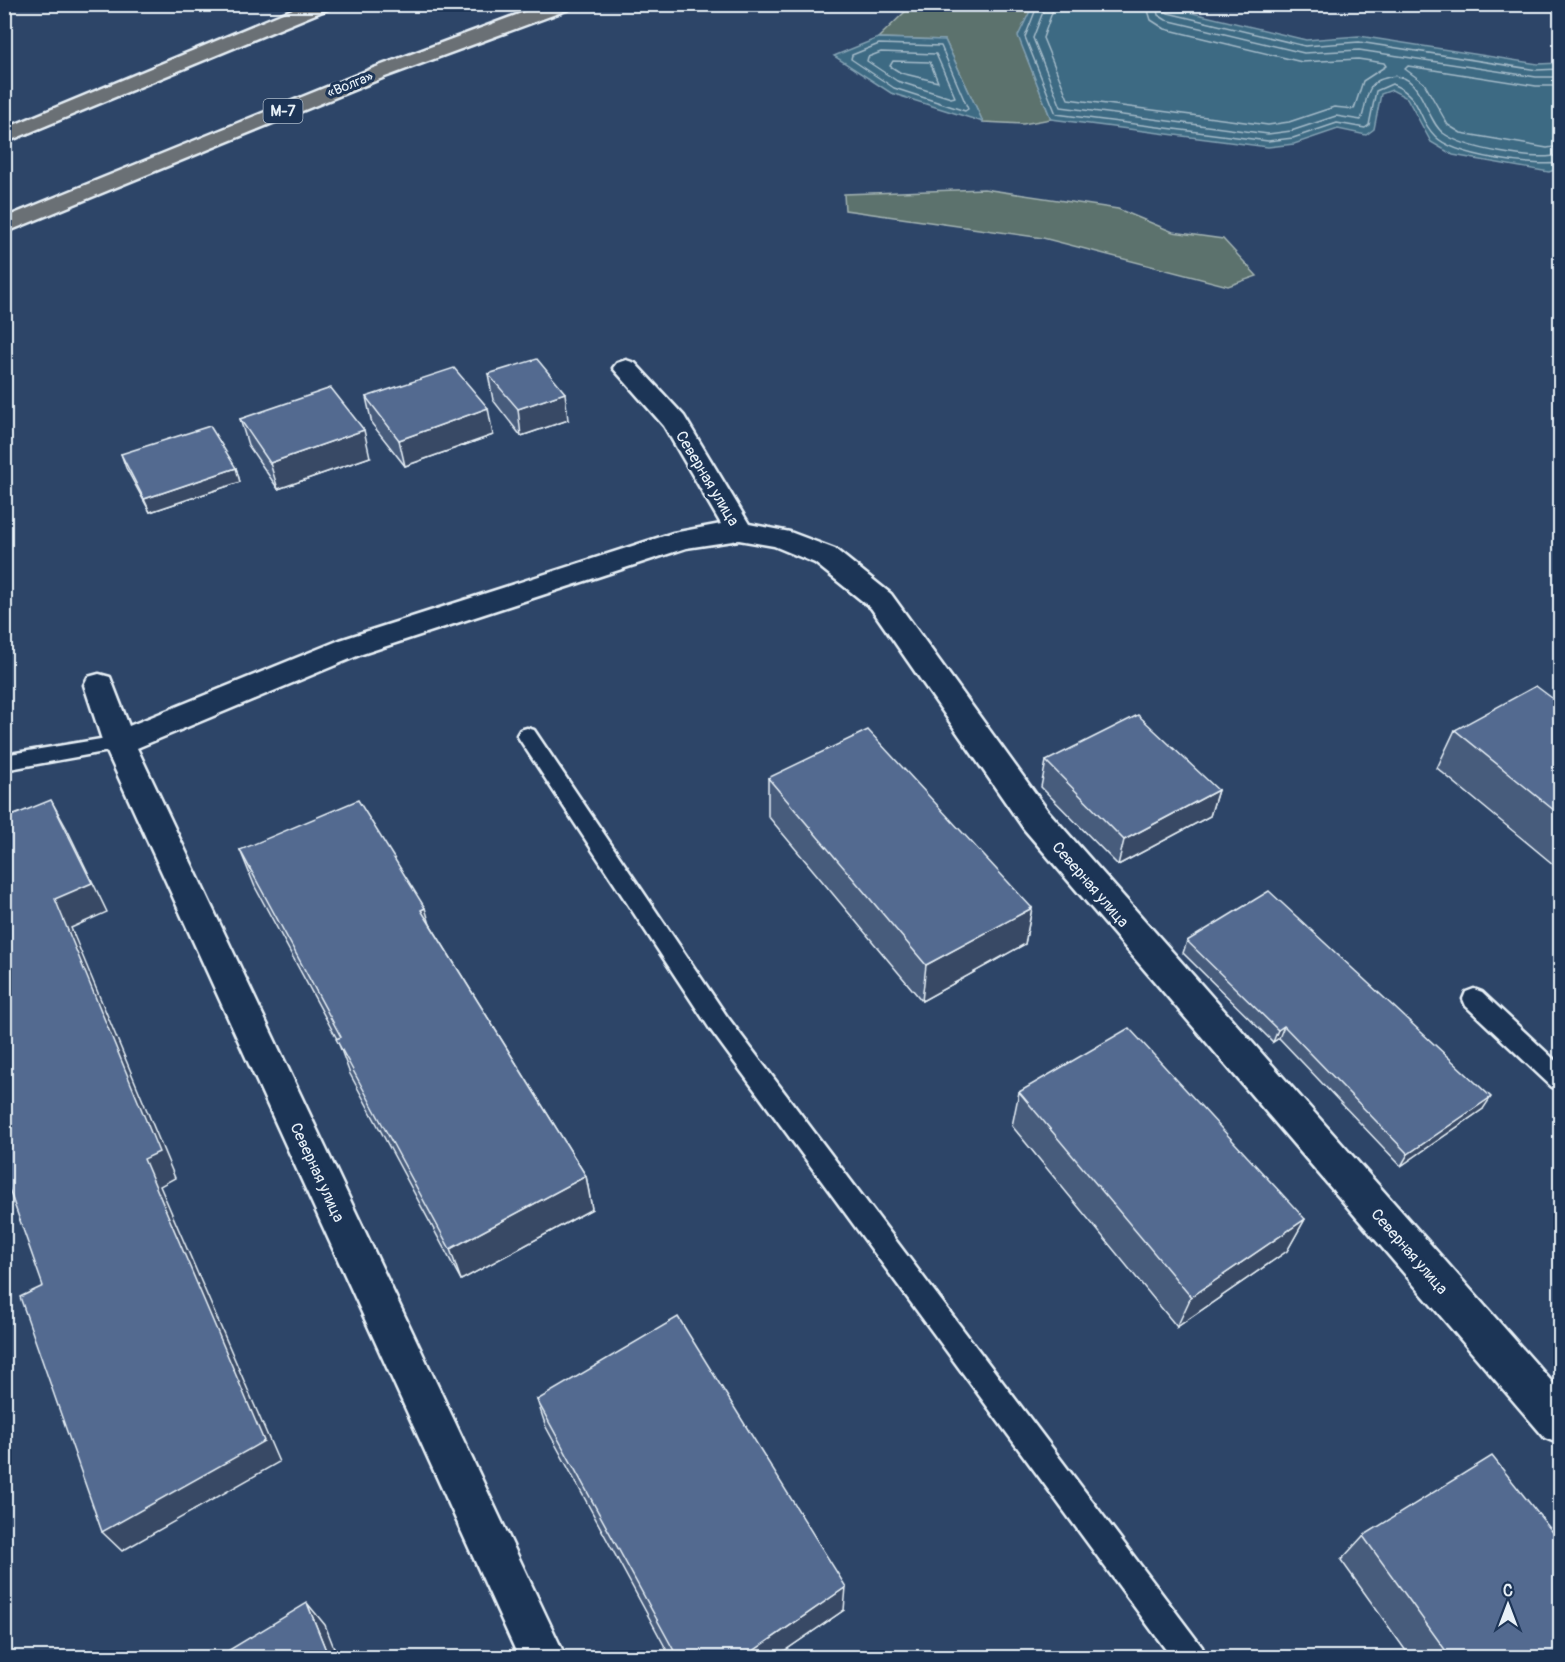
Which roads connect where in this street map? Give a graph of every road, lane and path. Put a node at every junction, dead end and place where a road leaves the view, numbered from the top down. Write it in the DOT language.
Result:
graph roads {
  1 [pos="323,4"];
  2 [pos="565,4"];
  3 [pos="4,136"];
  4 [pos="4,226"];
  5 [pos="626,368"];
  6 [pos="739,531"];
  7 [pos="99,685"];
  8 [pos="527,735"];
  9 [pos="119,743"];
  10 [pos="4,764"];
  11 [pos="1474,999"];
  12 [pos="1560,1080"];
  13 [pos="1560,1424"];
  14 [pos="543,1658"];
  15 [pos="1191,1658"];
  1 -- 3 [label="highway"];
  2 -- 4 [label="highway, «Волга» / М-7"];
  5 -- 6 [label="street, Северная улица"];
  6 -- 9 [label="street"];
  6 -- 13 [label="street, Северная улица"];
  7 -- 9 [label="street, Северная улица"];
  8 -- 15 [label="lane"];
  9 -- 10 [label="lane"];
  9 -- 14 [label="street, Северная улица"];
  11 -- 12 [label="lane"];
}
